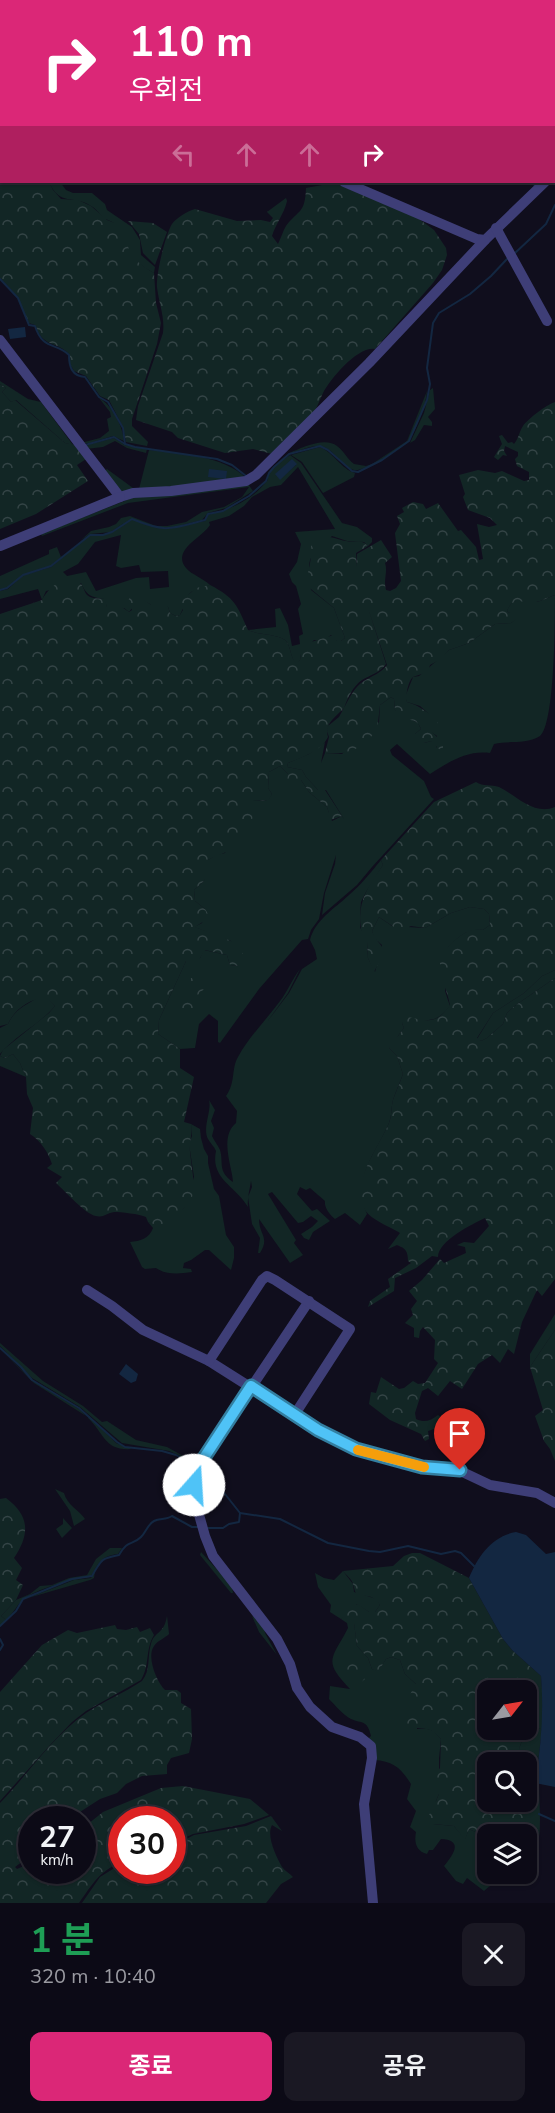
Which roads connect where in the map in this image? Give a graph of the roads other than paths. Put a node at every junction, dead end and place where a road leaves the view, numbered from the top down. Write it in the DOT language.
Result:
graph roads {
  1 [pos="346,183"];
  2 [pos="544,183"];
  3 [pos="496,228"];
  4 [pos="484,240"];
  5 [pos="546,321"];
  6 [pos="0,340"];
  7 [pos="120,497"];
  8 [pos="0,546"];
  9 [pos="87,1290"];
  10 [pos="309,1301"];
  11 [pos="209,1361"];
  12 [pos="251,1386"];
  13 [pos="295,1414"];
  14 [pos="555,1503"];
  15 [pos="373,1903"];
  1 -- 4 [label="street"];
  2 -- 3 [label="street"];
  3 -- 4 [label="street"];
  3 -- 5 [label="street"];
  4 -- 7 [label="street"];
  6 -- 7 [label="street"];
  7 -- 8 [label="street"];
  9 -- 11 [label="street"];
  10 -- 11 [label="street"];
  10 -- 12 [label="street"];
  10 -- 13 [label="street"];
  11 -- 12 [label="street"];
  12 -- 13 [label="street"];
  12 -- 15 [label="street"];
  13 -- 14 [label="street"];
}
